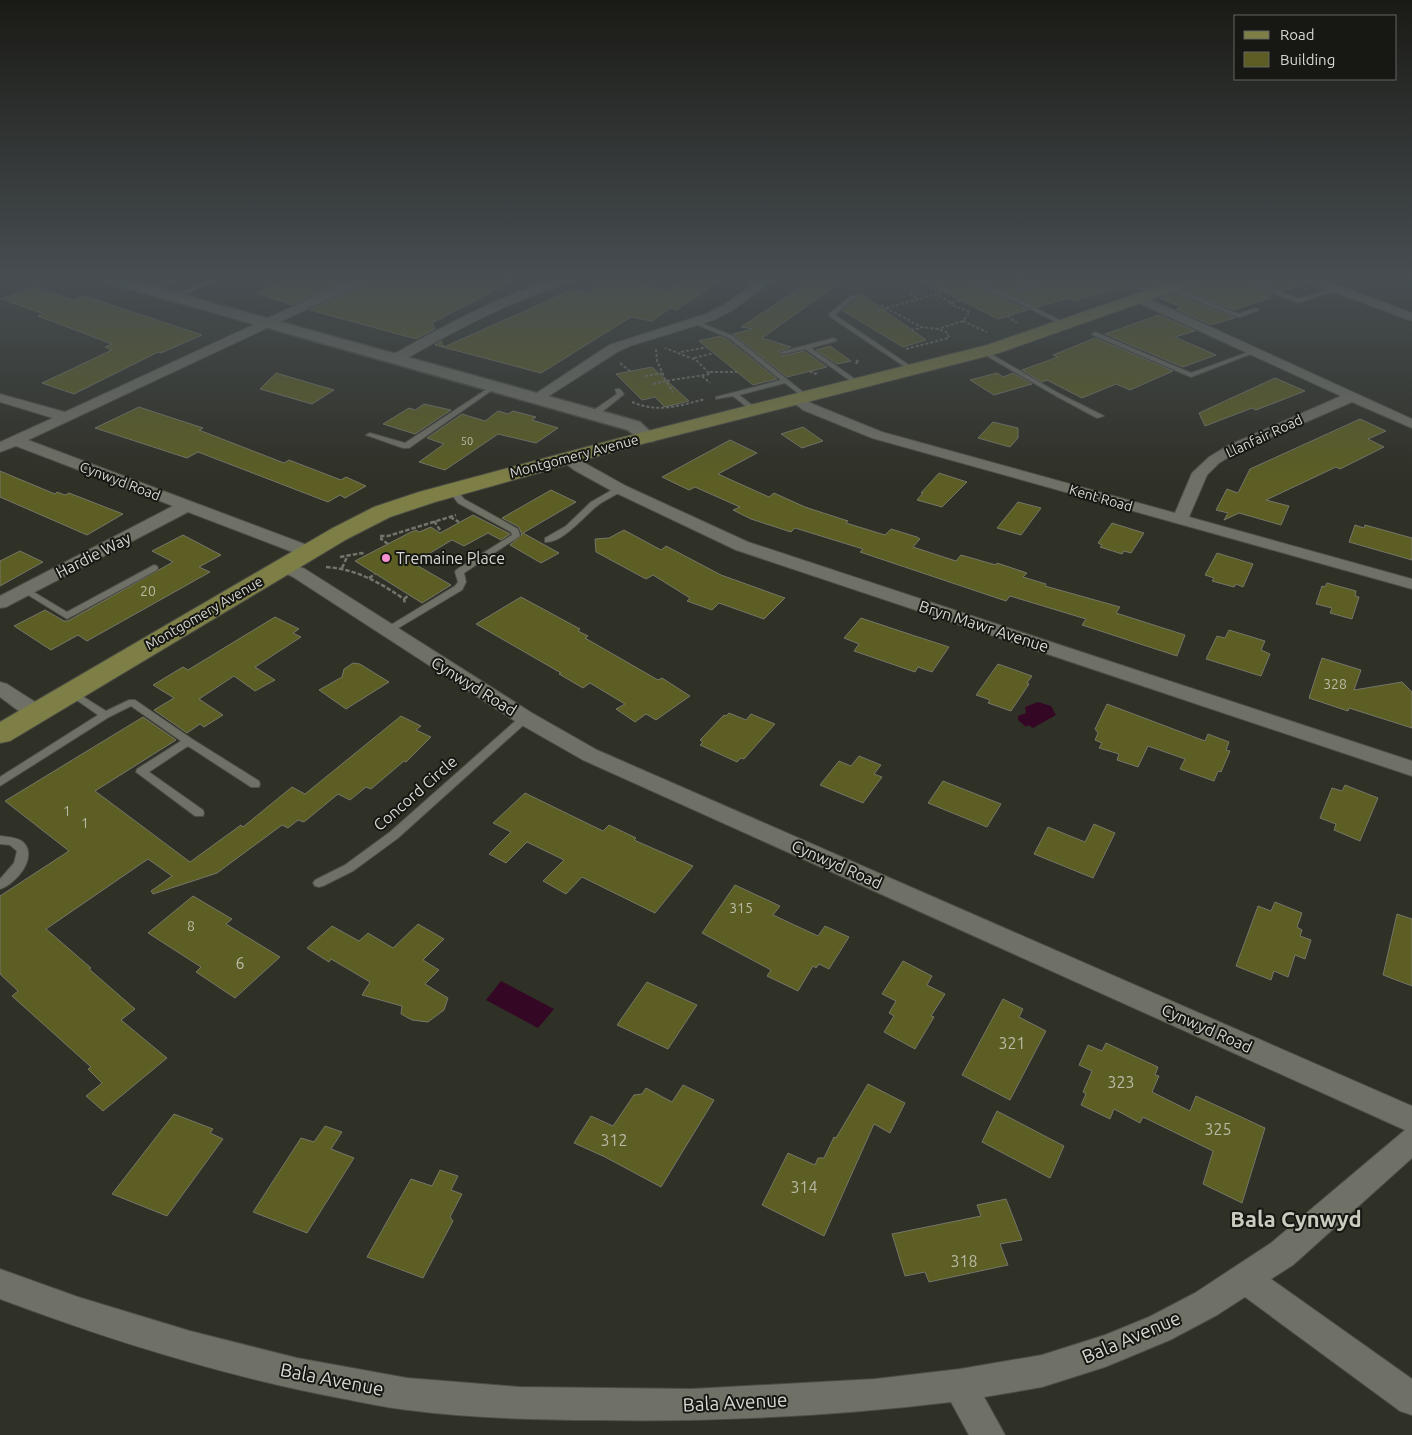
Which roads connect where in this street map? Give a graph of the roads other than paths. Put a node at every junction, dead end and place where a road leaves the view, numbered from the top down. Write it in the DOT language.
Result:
graph roads {
  1 [pos="216,347"];
  2 [pos="358,347"];
  3 [pos="418,347"];
  4 [pos="616,347"];
  5 [pos="743,347"];
  6 [pos="806,347"];
  7 [pos="879,347"];
  8 [pos="967,347"];
  9 [pos="996,347"];
  10 [pos="1126,347"];
  11 [pos="1242,347"];
  12 [pos="784,352"];
  13 [pos="1253,352"];
  14 [pos="397,358"];
  15 [pos="913,370"];
  16 [pos="857,383"];
  17 [pos="495,386"];
  18 [pos="796,392"];
  19 [pos="618,393"];
  20 [pos="734,394"];
  21 [pos="1351,397"];
  22 [pos="0,398"];
  23 [pos="536,398"];
  24 [pos="718,398"];
  25 [pos="753,410"];
  26 [pos="594,414"];
  27 [pos="1100,416"];
  28 [pos="66,417"];
  29 [pos="1412,424"];
  30 [pos="370,435"];
  31 [pos="647,437"];
  32 [pos="16,441"];
  33 [pos="0,448"];
  34 [pos="567,458"];
  35 [pos="620,489"];
  36 [pos="452,490"];
  37 [pos="186,506"];
  38 [pos="1180,520"];
  39 [pos="548,540"];
  40 [pos="314,560"];
  41 [pos="284,566"];
  42 [pos="154,568"];
  43 [pos="1412,584"];
  44 [pos="24,590"];
  45 [pos="0,603"];
  46 [pos="388,631"];
  47 [pos="0,688"];
  48 [pos="71,692"];
  49 [pos="36,712"];
  50 [pos="105,716"];
  51 [pos="525,718"];
  52 [pos="0,734"];
  53 [pos="188,741"];
  54 [pos="1412,769"];
  55 [pos="0,782"];
  56 [pos="255,784"];
  57 [pos="199,813"];
  58 [pos="0,840"];
  59 [pos="319,884"];
  60 [pos="0,885"];
  61 [pos="1412,1120"];
  62 [pos="1412,1140"];
  63 [pos="1246,1279"];
  64 [pos="0,1284"];
  65 [pos="960,1385"];
  66 [pos="1412,1399"];
  67 [pos="988,1435"];
  1 -- 28 [label="street"];
  2 -- 14 [label="street"];
  3 -- 14 [label="street"];
  4 -- 23 [label="street"];
  5 -- 18 [label="lane"];
  6 -- 12 [label="lane"];
  6 -- 16 [label="lane"];
  7 -- 15 [label="lane"];
  8 -- 15 [label="main road, Montgomery Avenue"];
  9 -- 27 [label="lane"];
  10 -- 13 [label="lane"];
  11 -- 13 [label="street"];
  13 -- 21 [label="street"];
  14 -- 17 [label="street"];
  15 -- 16 [label="main road, Montgomery Avenue"];
  16 -- 18 [label="main road, Montgomery Avenue"];
  17 -- 23 [label="street"];
  17 -- 30 [label="lane"];
  18 -- 20 [label="lane"];
  18 -- 25 [label="main road, Montgomery Avenue"];
  18 -- 38 [label="street, Kent Road"];
  19 -- 26 [label="lane"];
  20 -- 24 [label="lane"];
  20 -- 25 [label="lane"];
  21 -- 29 [label="street"];
  21 -- 38 [label="street, Llanfair Road"];
  22 -- 28 [label="street"];
  23 -- 26 [label="street"];
  25 -- 31 [label="main road, Montgomery Avenue"];
  26 -- 31 [label="street"];
  28 -- 32 [label="street"];
  31 -- 34 [label="main road, Montgomery Avenue"];
  32 -- 33 [label="street"];
  32 -- 37 [label="street, Cynwyd Road"];
  34 -- 35 [label="street, Bryn Mawr Avenue"];
  34 -- 36 [label="main road, Montgomery Avenue"];
  35 -- 39 [label="lane"];
  35 -- 54 [label="street, Bryn Mawr Avenue"];
  36 -- 40 [label="main road, Montgomery Avenue"];
  36 -- 46 [label="lane"];
  37 -- 40 [label="street, Cynwyd Road"];
  37 -- 44 [label="street, Hardie Way"];
  38 -- 43 [label="street, Kent Road"];
  40 -- 41 [label="main road, Montgomery Avenue"];
  41 -- 46 [label="street, Cynwyd Road"];
  41 -- 48 [label="main road, Montgomery Avenue"];
  42 -- 44 [label="lane"];
  44 -- 45 [label="street, Hardie Way"];
  46 -- 51 [label="street, Cynwyd Road"];
  47 -- 49 [label="street"];
  48 -- 49 [label="main road, Montgomery Avenue"];
  48 -- 50 [label="lane"];
  49 -- 52 [label="main road, Montgomery Avenue"];
  50 -- 53 [label="lane"];
  50 -- 55 [label="lane"];
  51 -- 59 [label="lane, Concord Circle"];
  51 -- 61 [label="street, Cynwyd Road"];
  53 -- 56 [label="lane"];
  53 -- 57 [label="lane"];
  58 -- 60 [label="lane"];
  62 -- 63 [label="street, Bala Avenue"];
  63 -- 65 [label="street, Bala Avenue"];
  63 -- 66 [label="street"];
  64 -- 65 [label="street, Bala Avenue"];
  65 -- 67 [label="street"];
}
